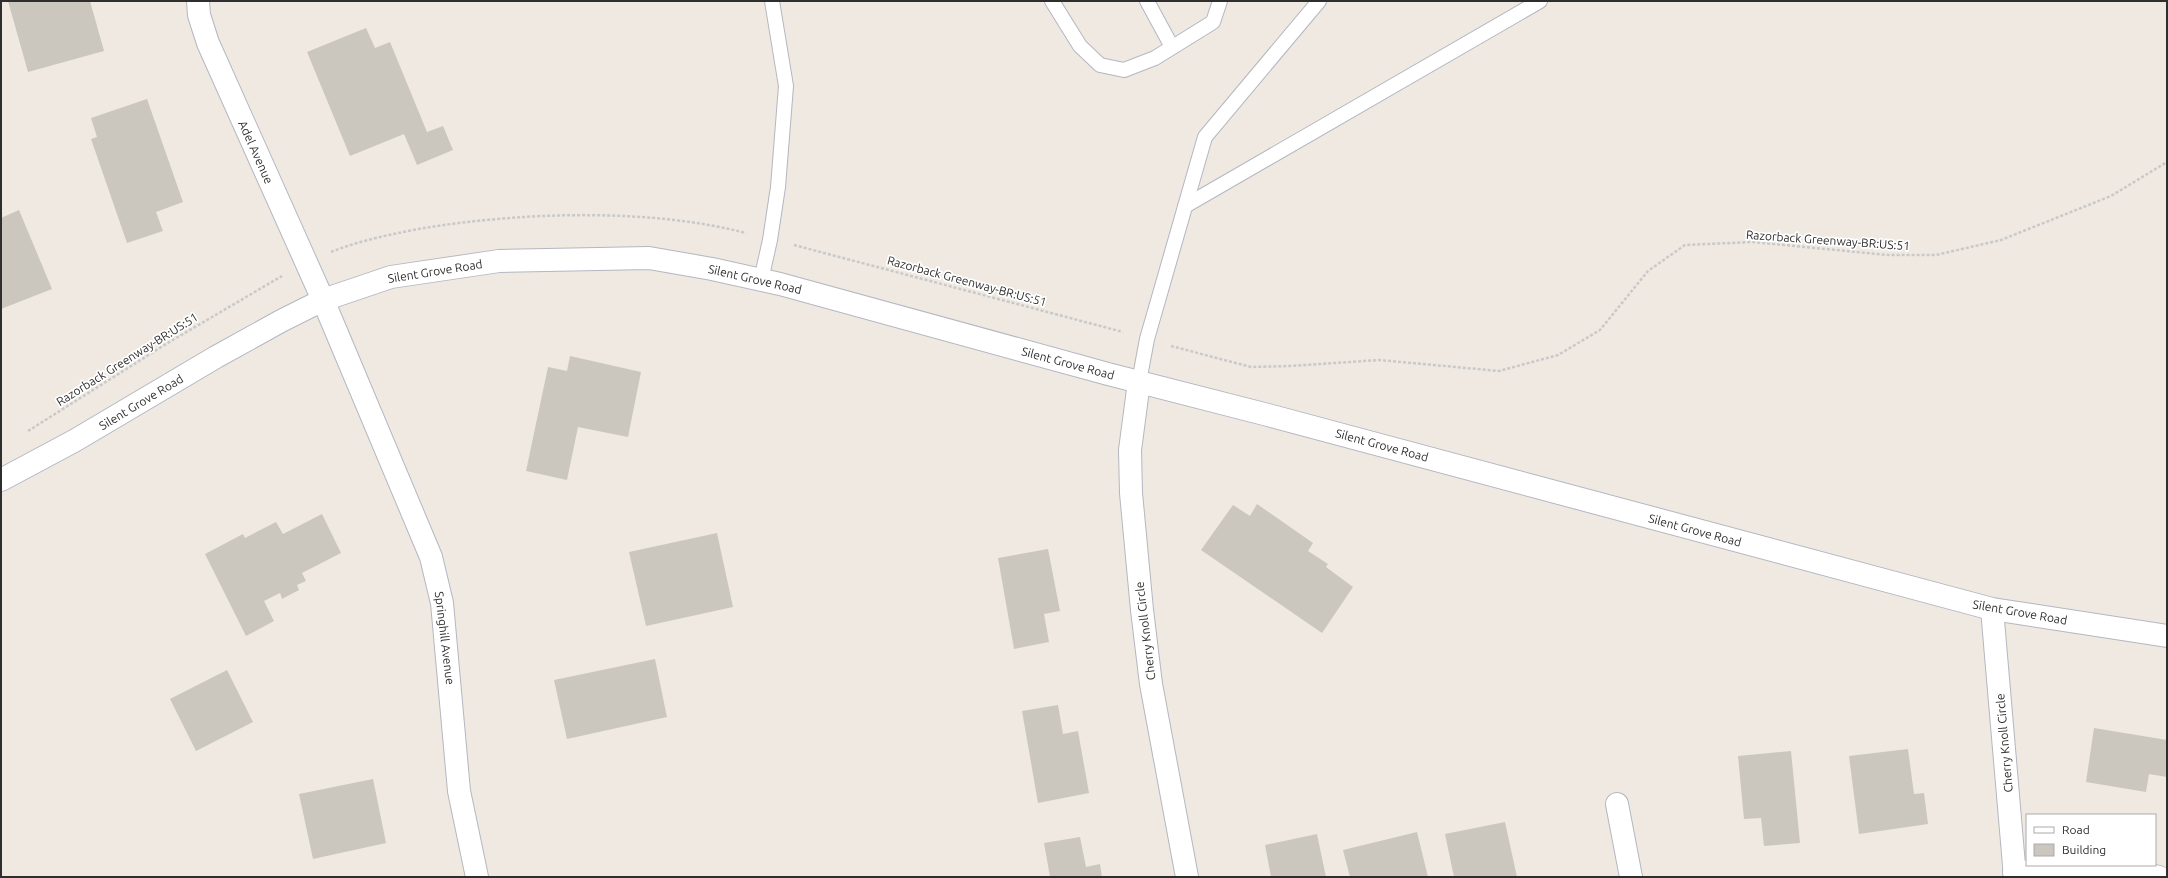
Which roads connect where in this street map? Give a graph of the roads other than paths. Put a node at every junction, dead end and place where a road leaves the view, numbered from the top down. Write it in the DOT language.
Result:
graph roads {
  1 [pos="198,1"];
  2 [pos="772,1"];
  3 [pos="1052,1"];
  4 [pos="1147,1"];
  5 [pos="1220,1"];
  6 [pos="1320,1"];
  7 [pos="1540,1"];
  8 [pos="1172,47"];
  9 [pos="1185,206"];
  10 [pos="761,280"];
  11 [pos="323,300"];
  12 [pos="1139,382"];
  13 [pos="1,480"];
  14 [pos="1992,609"];
  15 [pos="2167,636"];
  16 [pos="1617,804"];
  17 [pos="2015,874"];
  18 [pos="477,877"];
  19 [pos="1187,877"];
  20 [pos="1631,877"];
  21 [pos="2159,877"];
  1 -- 11 [label="street, Adel Avenue"];
  2 -- 10 [label="lane"];
  3 -- 8 [label="lane"];
  4 -- 8 [label="lane"];
  5 -- 8 [label="lane"];
  6 -- 9 [label="lane"];
  7 -- 9 [label="lane"];
  9 -- 12 [label="lane"];
  10 -- 11 [label="street, Silent Grove Road"];
  10 -- 12 [label="street, Silent Grove Road"];
  11 -- 13 [label="street, Silent Grove Road"];
  11 -- 18 [label="street, Springhill Avenue"];
  12 -- 14 [label="street, Silent Grove Road"];
  12 -- 19 [label="street, Cherry Knoll Circle"];
  14 -- 15 [label="street, Silent Grove Road"];
  14 -- 17 [label="street, Cherry Knoll Circle"];
  16 -- 20 [label="street"];
  17 -- 21 [label="street"];
}
